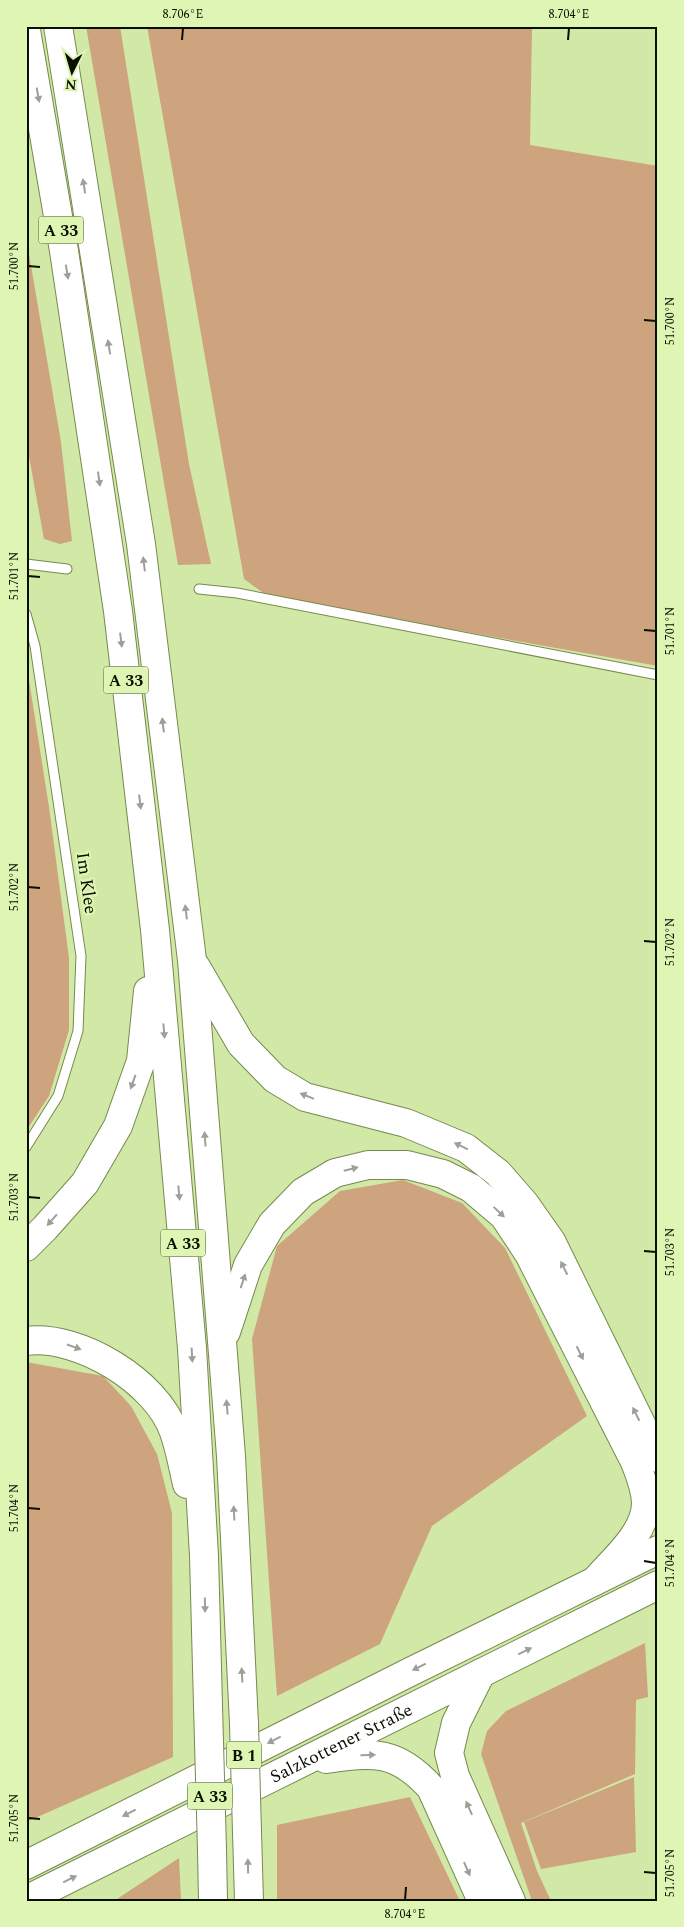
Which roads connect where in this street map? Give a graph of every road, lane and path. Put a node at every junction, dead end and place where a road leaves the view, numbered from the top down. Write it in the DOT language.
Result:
graph roads {
  1 [pos="58,26"];
  2 [pos="26,30"];
  3 [pos="26,564"];
  4 [pos="67,569"];
  5 [pos="199,589"];
  6 [pos="26,614"];
  7 [pos="658,675"];
  8 [pos="155,930"];
  9 [pos="192,960"];
  10 [pos="26,1147"];
  11 [pos="26,1247"];
  12 [pos="26,1341"];
  13 [pos="222,1344"];
  14 [pos="658,1458"];
  15 [pos="658,1550"];
  16 [pos="204,1556"];
  17 [pos="595,1581"];
  18 [pos="658,1585"];
  19 [pos="481,1673"];
  20 [pos="303,1764"];
  21 [pos="26,1865"];
  22 [pos="26,1900"];
  23 [pos="213,1901"];
  24 [pos="249,1901"];
  25 [pos="482,1901"];
  26 [pos="511,1901"];
  9 -- 1 [label="highway, A 33, one-way"];
  2 -- 8 [label="highway, A 33, one-way"];
  3 -- 4 [label="lane"];
  5 -- 7 [label="lane"];
  6 -- 10 [label="lane, Im Klee"];
  8 -- 11 [label="highway, one-way"];
  8 -- 16 [label="highway, A 33, one-way"];
  13 -- 9 [label="highway, A 33, one-way"];
  14 -- 9 [label="highway, one-way"];
  12 -- 16 [label="highway, one-way"];
  13 -- 17 [label="highway, one-way"];
  24 -- 13 [label="highway, A 33, one-way, bridge"];
  15 -- 17 [label="highway, Salzkottener Straße / B 1"];
  16 -- 23 [label="highway, A 33, one-way, bridge"];
  17 -- 21 [label="highway, Salzkottener Straße / B 1, one-way"];
  19 -- 18 [label="highway, Salzkottener Straße / B 1, one-way"];
  19 -- 20 [label="highway, Salzkottener Straße / B 1"];
  26 -- 19 [label="highway, one-way"];
  22 -- 20 [label="highway, Salzkottener Straße / B 1, one-way"];
  20 -- 25 [label="highway, one-way"];
}
